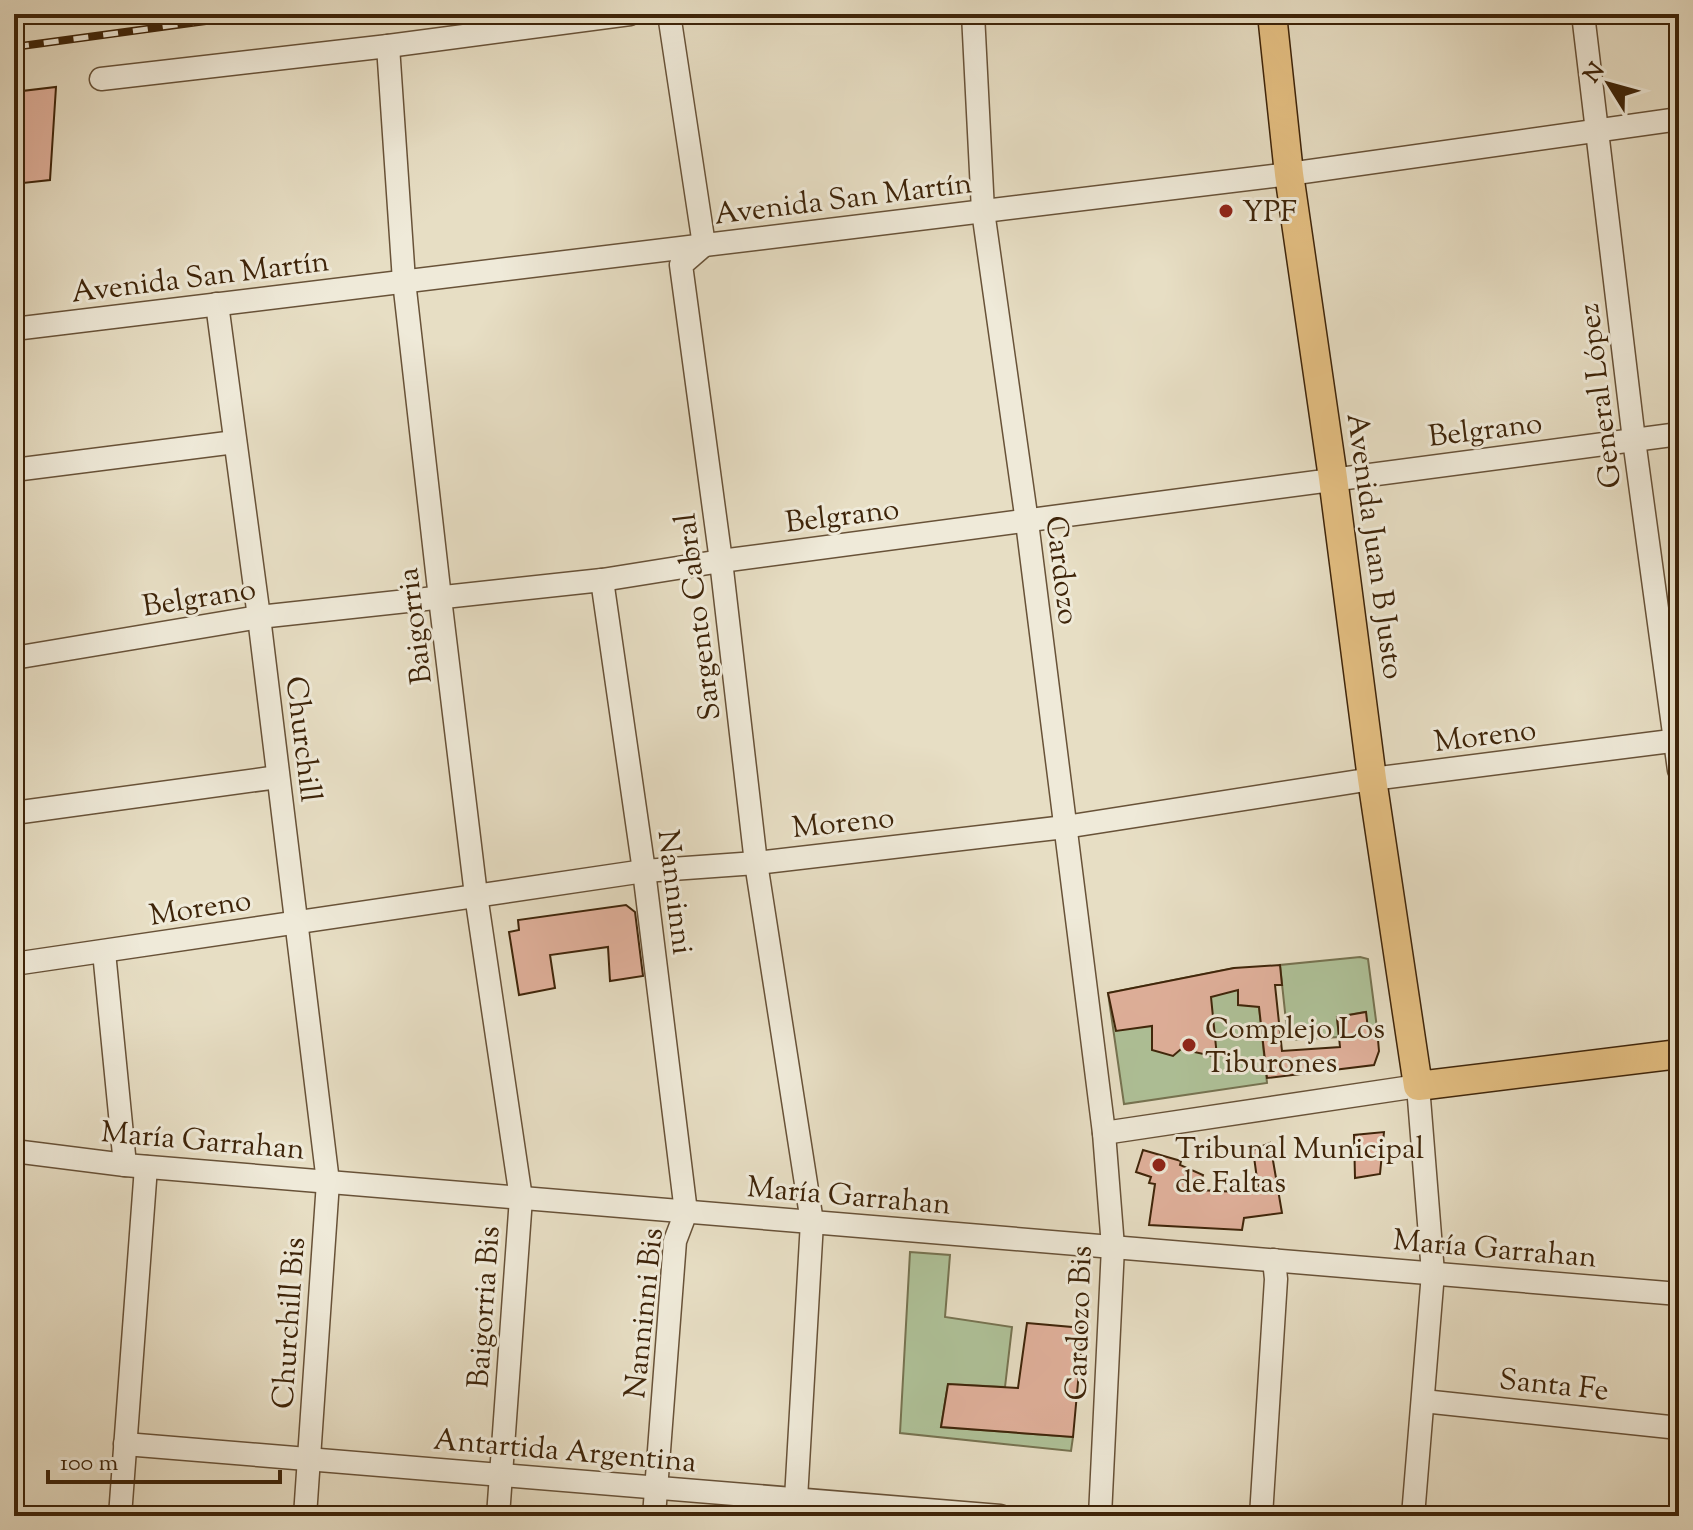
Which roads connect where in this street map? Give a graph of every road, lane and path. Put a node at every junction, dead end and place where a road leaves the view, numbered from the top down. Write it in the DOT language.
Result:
graph roads {
  1 [pos="630,14"];
  2 [pos="669,14"];
  3 [pos="973,14"];
  4 [pos="1272,14"];
  5 [pos="1583,14"];
  6 [pos="388,46"];
  7 [pos="101,79"];
  8 [pos="1679,119"];
  9 [pos="1597,130"];
  10 [pos="1289,174"];
  11 [pos="983,211"];
  12 [pos="704,245"];
  13 [pos="404,281"];
  14 [pos="217,304"];
  15 [pos="14,329"];
  16 [pos="1679,434"];
  17 [pos="1634,440"];
  18 [pos="235,442"];
  19 [pos="14,470"];
  20 [pos="1333,478"];
  21 [pos="1027,522"];
  22 [pos="721,561"];
  23 [pos="602,580"];
  24 [pos="440,598"];
  25 [pos="259,617"];
  26 [pos="14,658"];
  27 [pos="1677,741"];
  28 [pos="1679,770"];
  29 [pos="278,777"];
  30 [pos="1372,779"];
  31 [pos="14,813"];
  32 [pos="1065,827"];
  33 [pos="756,863"];
  34 [pos="644,871"];
  35 [pos="476,895"];
  36 [pos="296,922"];
  37 [pos="104,952"];
  38 [pos="14,964"];
  39 [pos="1679,1054"];
  40 [pos="1418,1086"];
  41 [pos="1104,1133"];
  42 [pos="14,1151"];
  43 [pos="136,1166"];
  44 [pos="328,1182"];
  45 [pos="521,1198"];
  46 [pos="686,1212"];
  47 [pos="812,1222"];
  48 [pos="1113,1247"];
  49 [pos="1274,1260"];
  50 [pos="1433,1273"];
  51 [pos="1679,1294"];
  52 [pos="1423,1401"];
  53 [pos="1679,1428"];
  54 [pos="125,1444"];
  55 [pos="310,1459"];
  56 [pos="501,1475"];
  57 [pos="656,1488"];
  58 [pos="795,1508"];
  59 [pos="947,1514"];
  60 [pos="120,1516"];
  61 [pos="305,1516"];
  62 [pos="498,1516"];
  63 [pos="654,1516"];
  64 [pos="1000,1516"];
  65 [pos="1100,1516"];
  66 [pos="1261,1516"];
  67 [pos="1413,1516"];
  1 -- 6 [label="street"];
  2 -- 12 [label="street"];
  3 -- 11 [label="street, Cardozo"];
  4 -- 10 [label="main road, Avenida Juan B Justo"];
  5 -- 9 [label="street, General López"];
  6 -- 7 [label="street"];
  6 -- 13 [label="street, Baigorria"];
  8 -- 9 [label="street, Avenida San Martín"];
  9 -- 10 [label="street, Avenida San Martín"];
  9 -- 17 [label="street, General López"];
  10 -- 11 [label="street, Avenida San Martín"];
  10 -- 20 [label="main road, Avenida Juan B Justo"];
  11 -- 12 [label="street, Avenida San Martín"];
  11 -- 21 [label="street, Cardozo"];
  12 -- 13 [label="street, Avenida San Martín"];
  12 -- 22 [label="street, Sargento Cabral"];
  13 -- 14 [label="street, Avenida San Martín"];
  13 -- 24 [label="street, Baigorria"];
  14 -- 15 [label="street, Avenida San Martín"];
  14 -- 18 [label="street, Churchill"];
  16 -- 17 [label="street, Belgrano"];
  17 -- 20 [label="street, Belgrano"];
  17 -- 27 [label="street, General López"];
  18 -- 19 [label="street"];
  18 -- 25 [label="street, Churchill"];
  20 -- 21 [label="street, Belgrano"];
  20 -- 30 [label="main road, Avenida Juan B Justo"];
  21 -- 22 [label="street, Belgrano"];
  21 -- 32 [label="street, Cardozo"];
  22 -- 23 [label="street, Belgrano"];
  22 -- 33 [label="street, Sargento Cabral"];
  23 -- 24 [label="street, Belgrano"];
  23 -- 34 [label="street, Nanninni"];
  24 -- 25 [label="street, Belgrano"];
  24 -- 35 [label="street, Baigorria"];
  25 -- 26 [label="street, Belgrano"];
  25 -- 29 [label="street, Churchill"];
  27 -- 28 [label="street, General López"];
  27 -- 30 [label="street, Moreno"];
  29 -- 31 [label="street"];
  29 -- 36 [label="street, Churchill"];
  30 -- 32 [label="street, Moreno"];
  30 -- 40 [label="main road, Avenida Juan B Justo"];
  32 -- 33 [label="street, Moreno"];
  32 -- 41 [label="street, Cardozo"];
  33 -- 34 [label="street, Moreno"];
  33 -- 47 [label="street, Sargento Cabral"];
  34 -- 35 [label="street, Moreno"];
  34 -- 46 [label="street, Nanninni"];
  35 -- 36 [label="street, Moreno"];
  35 -- 45 [label="street, Baigorria"];
  36 -- 37 [label="street, Moreno"];
  36 -- 44 [label="street, Churchill"];
  37 -- 38 [label="street, Moreno"];
  37 -- 43 [label="street"];
  39 -- 40 [label="main road"];
  40 -- 41 [label="street"];
  40 -- 50 [label="street"];
  41 -- 48 [label="street, Cardozo Bis"];
  42 -- 43 [label="street, María Garrahan"];
  43 -- 44 [label="street, María Garrahan"];
  43 -- 54 [label="street"];
  44 -- 45 [label="street, María Garrahan"];
  44 -- 55 [label="street, Churchill Bis"];
  45 -- 46 [label="street, María Garrahan"];
  45 -- 56 [label="street, Baigorria Bis"];
  46 -- 47 [label="street, María Garrahan"];
  46 -- 57 [label="street, Nanninni Bis"];
  47 -- 48 [label="street, María Garrahan"];
  47 -- 58 [label="street, Sargento Cabral"];
  48 -- 49 [label="street, María Garrahan"];
  48 -- 65 [label="street, Cardozo Bis"];
  49 -- 50 [label="street, María Garrahan"];
  49 -- 66 [label="street"];
  50 -- 51 [label="street, María Garrahan"];
  50 -- 52 [label="street"];
  52 -- 53 [label="street, Santa Fe"];
  52 -- 67 [label="street"];
  54 -- 55 [label="street, Antartida Argentina"];
  54 -- 60 [label="street"];
  55 -- 56 [label="street, Antartida Argentina"];
  55 -- 61 [label="street, Churchill Bis"];
  56 -- 57 [label="street, Antartida Argentina"];
  56 -- 62 [label="street, Baigorria Bis"];
  57 -- 58 [label="street, Antartida Argentina"];
  57 -- 63 [label="street, Nanninni Bis"];
  58 -- 59 [label="street, Antartida Argentina"];
  59 -- 64 [label="street, Antartida Argentina"];
}
